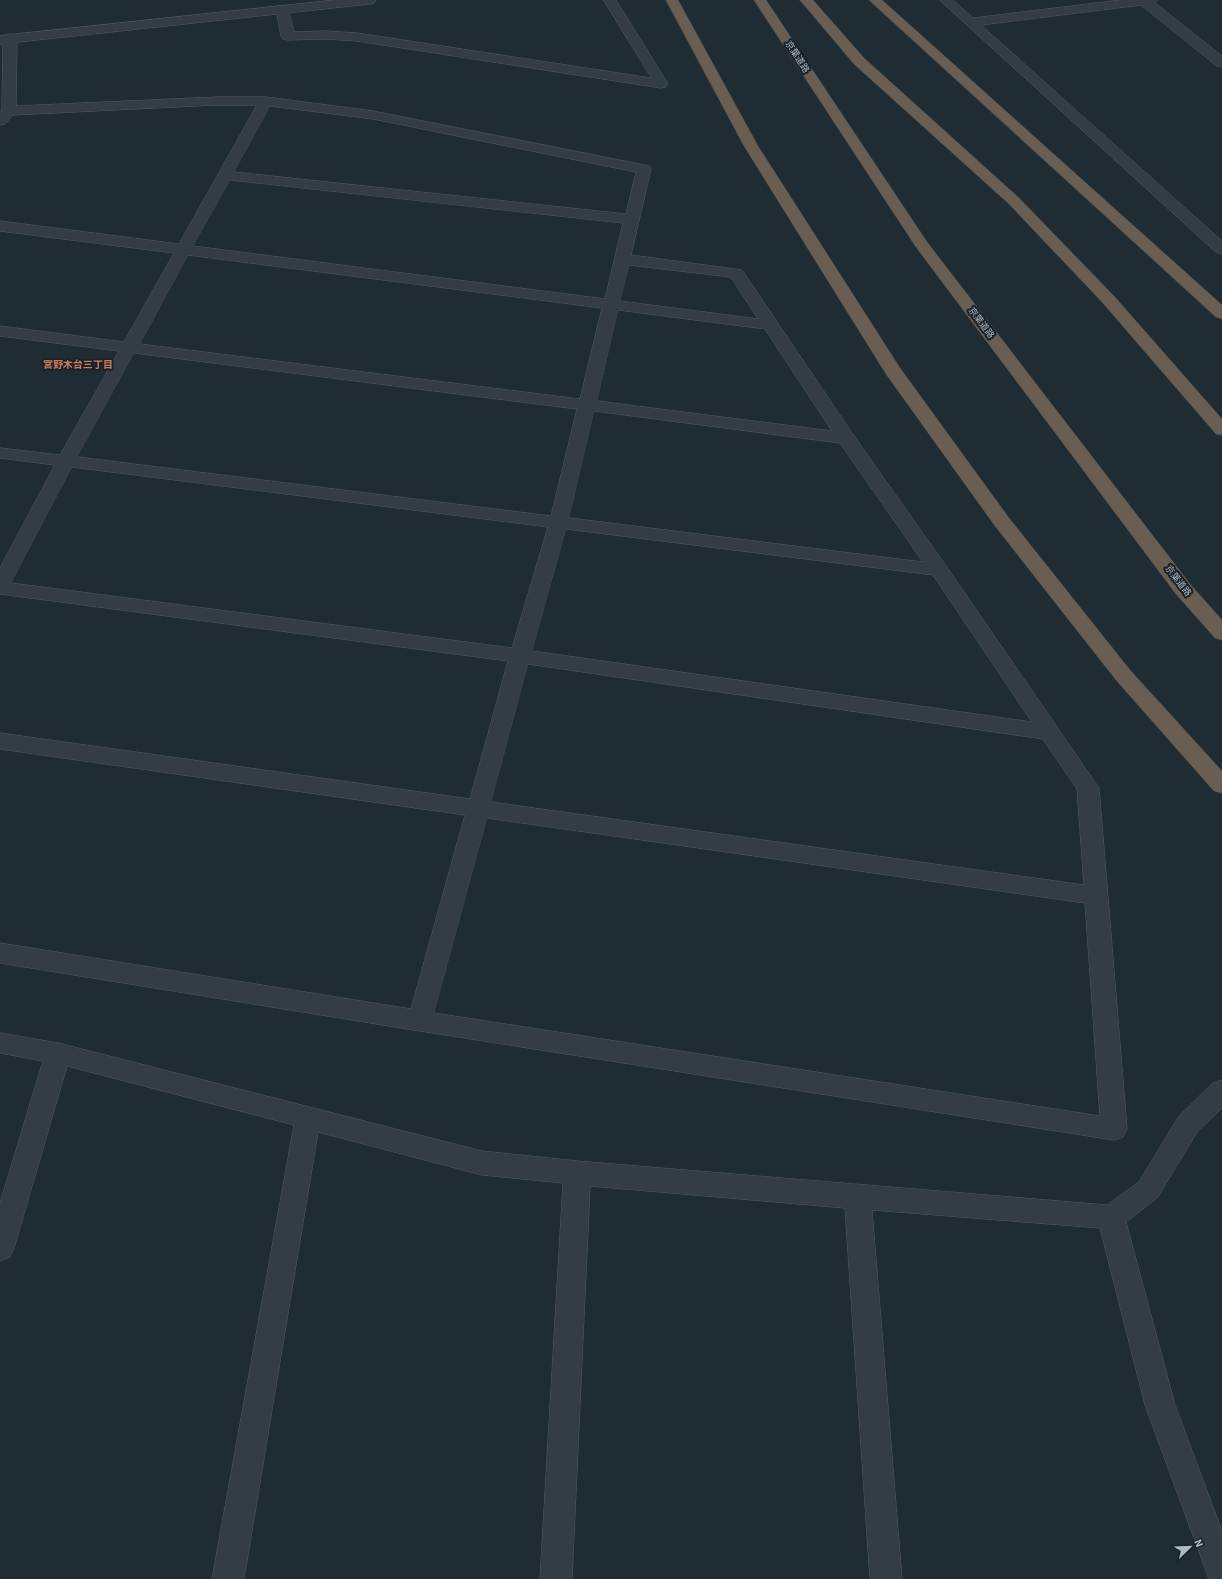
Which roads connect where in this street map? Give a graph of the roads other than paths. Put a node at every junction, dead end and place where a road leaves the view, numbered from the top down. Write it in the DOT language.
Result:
graph roads {
  1 [pos="370,0"];
  2 [pos="610,0"];
  3 [pos="672,0"];
  4 [pos="760,0"];
  5 [pos="806,0"];
  6 [pos="875,0"];
  7 [pos="946,0"];
  8 [pos="1148,0"];
  9 [pos="282,9"];
  10 [pos="971,22"];
  11 [pos="5,39"];
  12 [pos="1222,63"];
  13 [pos="266,101"];
  14 [pos="4,116"];
  15 [pos="225,175"];
  16 [pos="632,219"];
  17 [pos="0,226"];
  18 [pos="1222,249"];
  19 [pos="183,250"];
  20 [pos="622,259"];
  21 [pos="612,305"];
  22 [pos="1222,314"];
  23 [pos="770,325"];
  24 [pos="0,331"];
  25 [pos="129,347"];
  26 [pos="588,405"];
  27 [pos="1222,430"];
  28 [pos="846,438"];
  29 [pos="0,453"];
  30 [pos="66,461"];
  31 [pos="559,522"];
  32 [pos="939,570"];
  33 [pos="0,587"];
  34 [pos="1222,633"];
  35 [pos="520,656"];
  36 [pos="1050,732"];
  37 [pos="0,741"];
  38 [pos="1222,785"];
  39 [pos="478,810"];
  40 [pos="1096,896"];
  41 [pos="0,953"];
  42 [pos="420,1021"];
  43 [pos="0,1043"];
  44 [pos="58,1053"];
  45 [pos="1222,1091"];
  46 [pos="308,1117"];
  47 [pos="577,1173"];
  48 [pos="858,1197"];
  49 [pos="1111,1217"];
  50 [pos="0,1248"];
  51 [pos="1222,1572"];
  52 [pos="228,1579"];
  53 [pos="556,1579"];
  54 [pos="886,1579"];
  1 -- 9 [label="street"];
  2 -- 9 [label="street"];
  3 -- 38 [label="highway"];
  4 -- 34 [label="highway, 京葉道路"];
  5 -- 27 [label="highway"];
  6 -- 22 [label="highway"];
  7 -- 10 [label="street"];
  8 -- 10 [label="street"];
  8 -- 12 [label="street"];
  9 -- 11 [label="street"];
  10 -- 18 [label="street"];
  11 -- 14 [label="street"];
  13 -- 14 [label="street"];
  13 -- 15 [label="street"];
  13 -- 16 [label="street"];
  15 -- 16 [label="street"];
  15 -- 19 [label="street"];
  16 -- 20 [label="street"];
  17 -- 19 [label="street"];
  19 -- 21 [label="street"];
  19 -- 25 [label="street"];
  20 -- 21 [label="street"];
  20 -- 23 [label="street"];
  21 -- 23 [label="street"];
  21 -- 26 [label="street"];
  23 -- 28 [label="street"];
  24 -- 25 [label="street"];
  25 -- 26 [label="street"];
  25 -- 30 [label="street"];
  26 -- 28 [label="street"];
  26 -- 31 [label="street"];
  28 -- 32 [label="street"];
  29 -- 30 [label="street"];
  30 -- 31 [label="street"];
  30 -- 33 [label="street"];
  31 -- 32 [label="street"];
  31 -- 35 [label="street"];
  32 -- 36 [label="street"];
  33 -- 35 [label="street"];
  35 -- 36 [label="street"];
  35 -- 39 [label="street"];
  36 -- 40 [label="street"];
  37 -- 39 [label="street"];
  39 -- 40 [label="street"];
  39 -- 42 [label="street"];
  40 -- 42 [label="street"];
  41 -- 42 [label="street"];
  43 -- 44 [label="street"];
  44 -- 46 [label="street"];
  44 -- 50 [label="street"];
  45 -- 49 [label="street"];
  46 -- 47 [label="street"];
  46 -- 52 [label="street"];
  47 -- 48 [label="street"];
  47 -- 53 [label="street"];
  48 -- 49 [label="street"];
  48 -- 54 [label="street"];
  49 -- 51 [label="street"];
}
